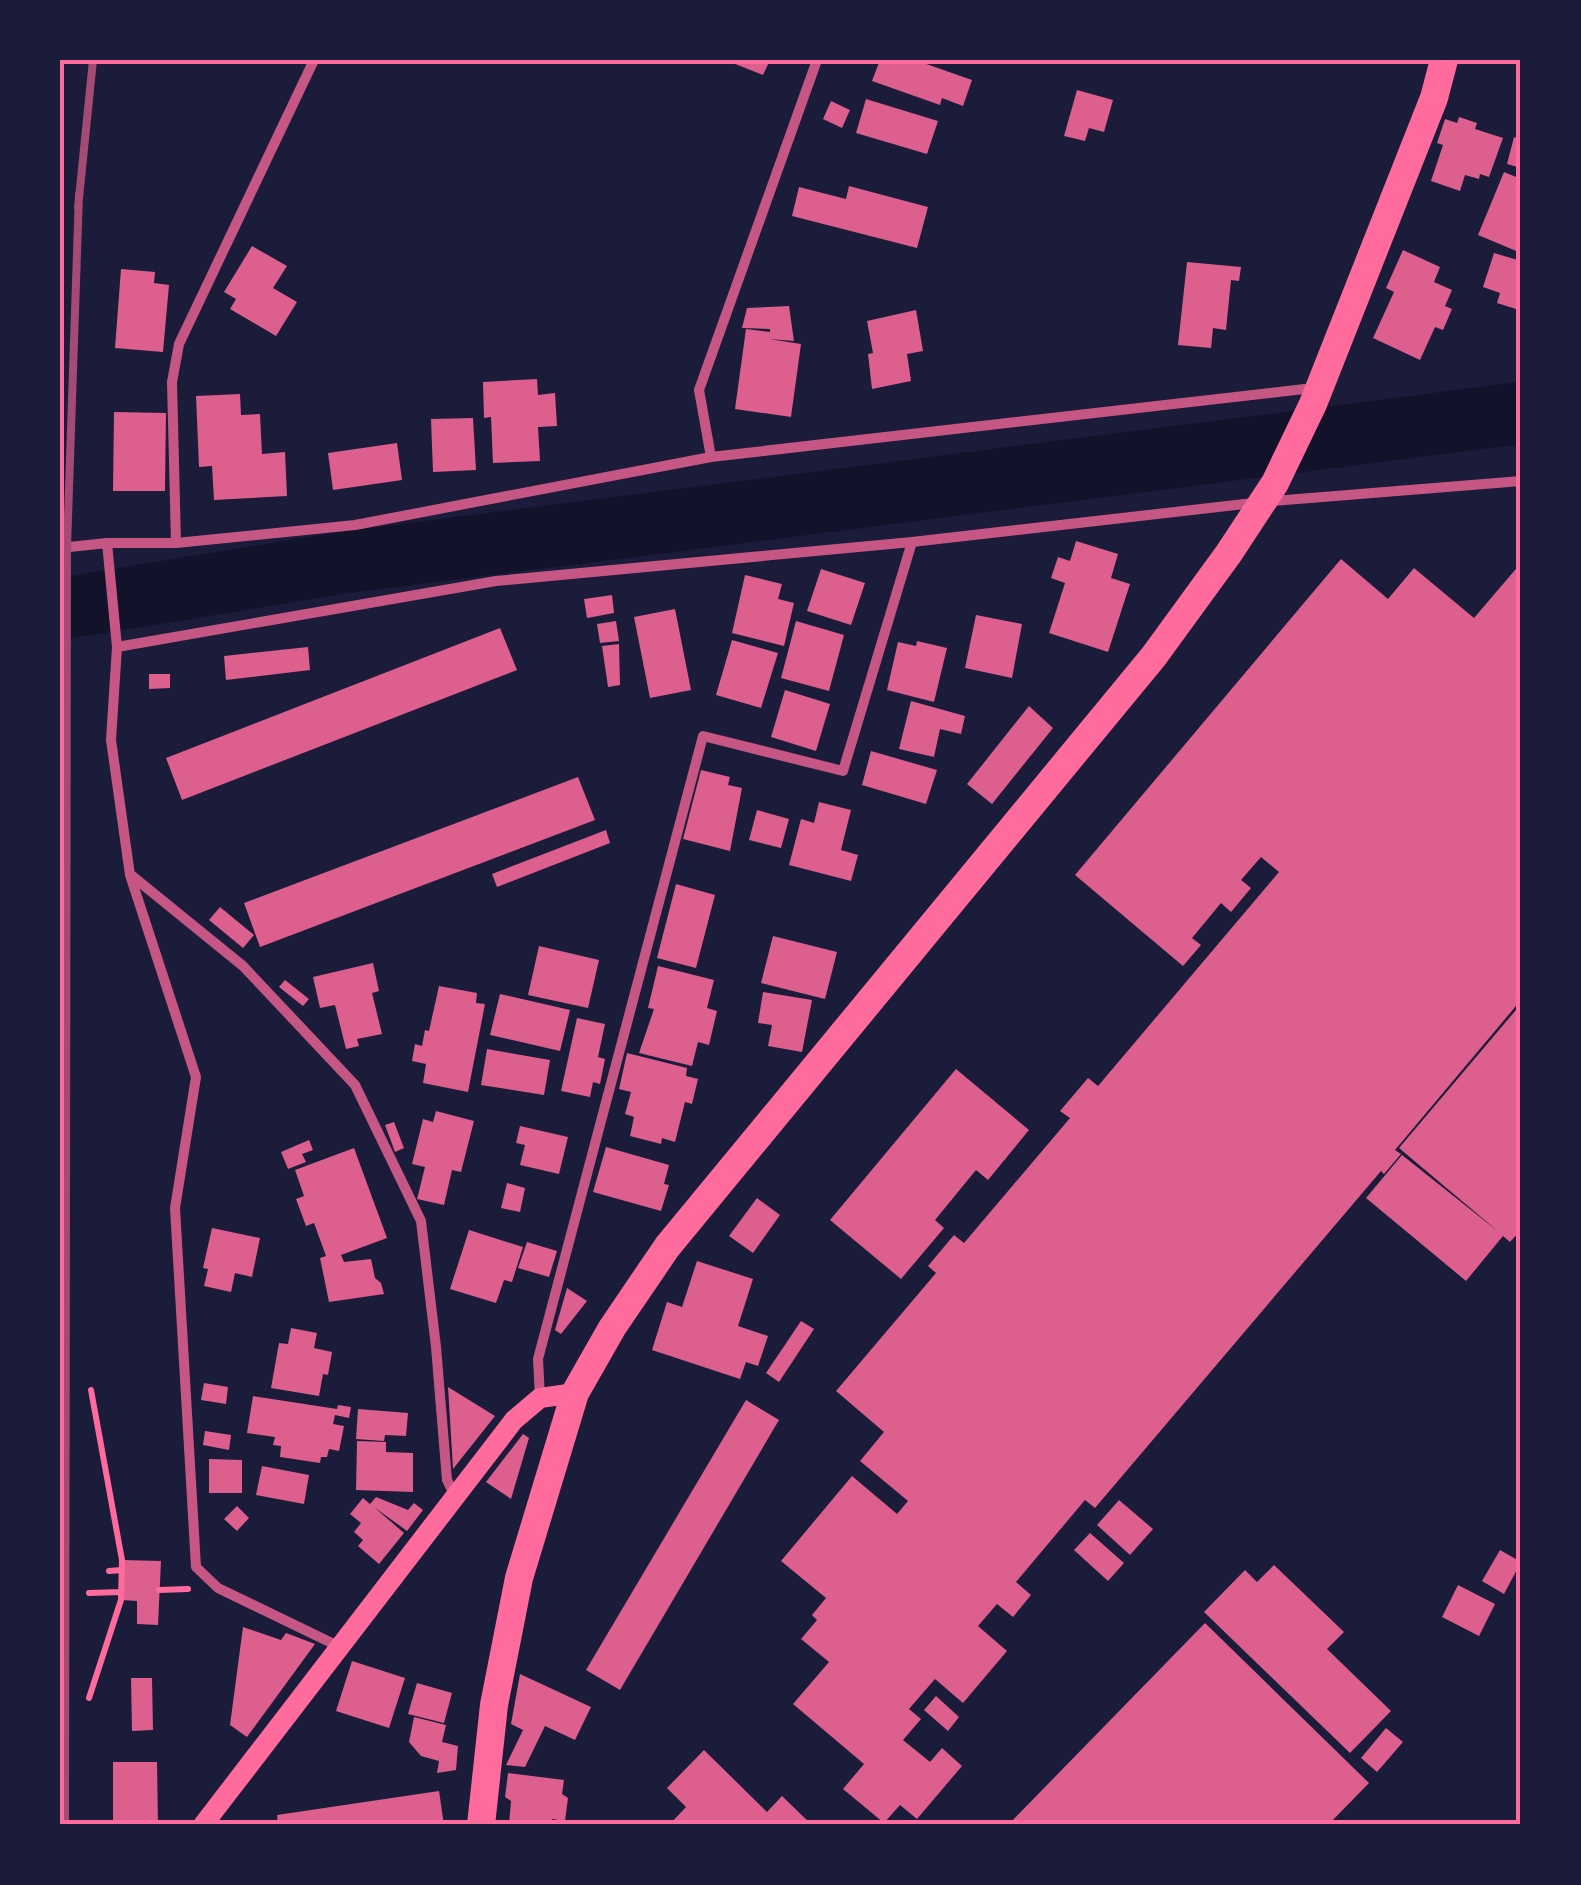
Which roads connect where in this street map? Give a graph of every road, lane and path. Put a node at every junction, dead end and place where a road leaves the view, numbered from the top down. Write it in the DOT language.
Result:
graph roads {
  1 [pos="314,60"];
  2 [pos="817,60"];
  3 [pos="1444,60"];
  4 [pos="1316,396"];
  5 [pos="711,457"];
  6 [pos="1521,481"];
  7 [pos="1268,493"];
  8 [pos="912,542"];
  9 [pos="107,543"];
  10 [pos="176,543"];
  11 [pos="60,548"];
  12 [pos="117,647"];
  13 [pos="130,874"];
  14 [pos="91,1390"];
  15 [pos="575,1394"];
  16 [pos="540,1398"];
  17 [pos="454,1494"];
  18 [pos="122,1570"];
  19 [pos="109,1571"];
  20 [pos="121,1592"];
  21 [pos="90,1593"];
  22 [pos="338,1646"];
  23 [pos="89,1698"];
  24 [pos="203,1825"];
  25 [pos="482,1825"];
  1 -- 10 [label="street"];
  2 -- 5 [label="street"];
  3 -- 4 [label="highway"];
  4 -- 5 [label="street"];
  4 -- 7 [label="highway"];
  5 -- 10 [label="street"];
  6 -- 7 [label="street"];
  7 -- 8 [label="street"];
  7 -- 15 [label="highway"];
  8 -- 12 [label="street"];
  8 -- 16 [label="street"];
  9 -- 10 [label="street"];
  9 -- 11 [label="street"];
  9 -- 12 [label="street"];
  12 -- 13 [label="street"];
  13 -- 17 [label="street"];
  13 -- 22 [label="street"];
  14 -- 18 [label="path"];
  15 -- 16 [label="main road"];
  15 -- 25 [label="highway"];
  16 -- 17 [label="main road"];
  17 -- 22 [label="main road"];
  18 -- 19 [label="path"];
  18 -- 20 [label="path"];
  20 -- 21 [label="path"];
  20 -- 23 [label="path"];
  22 -- 24 [label="main road"];
}
